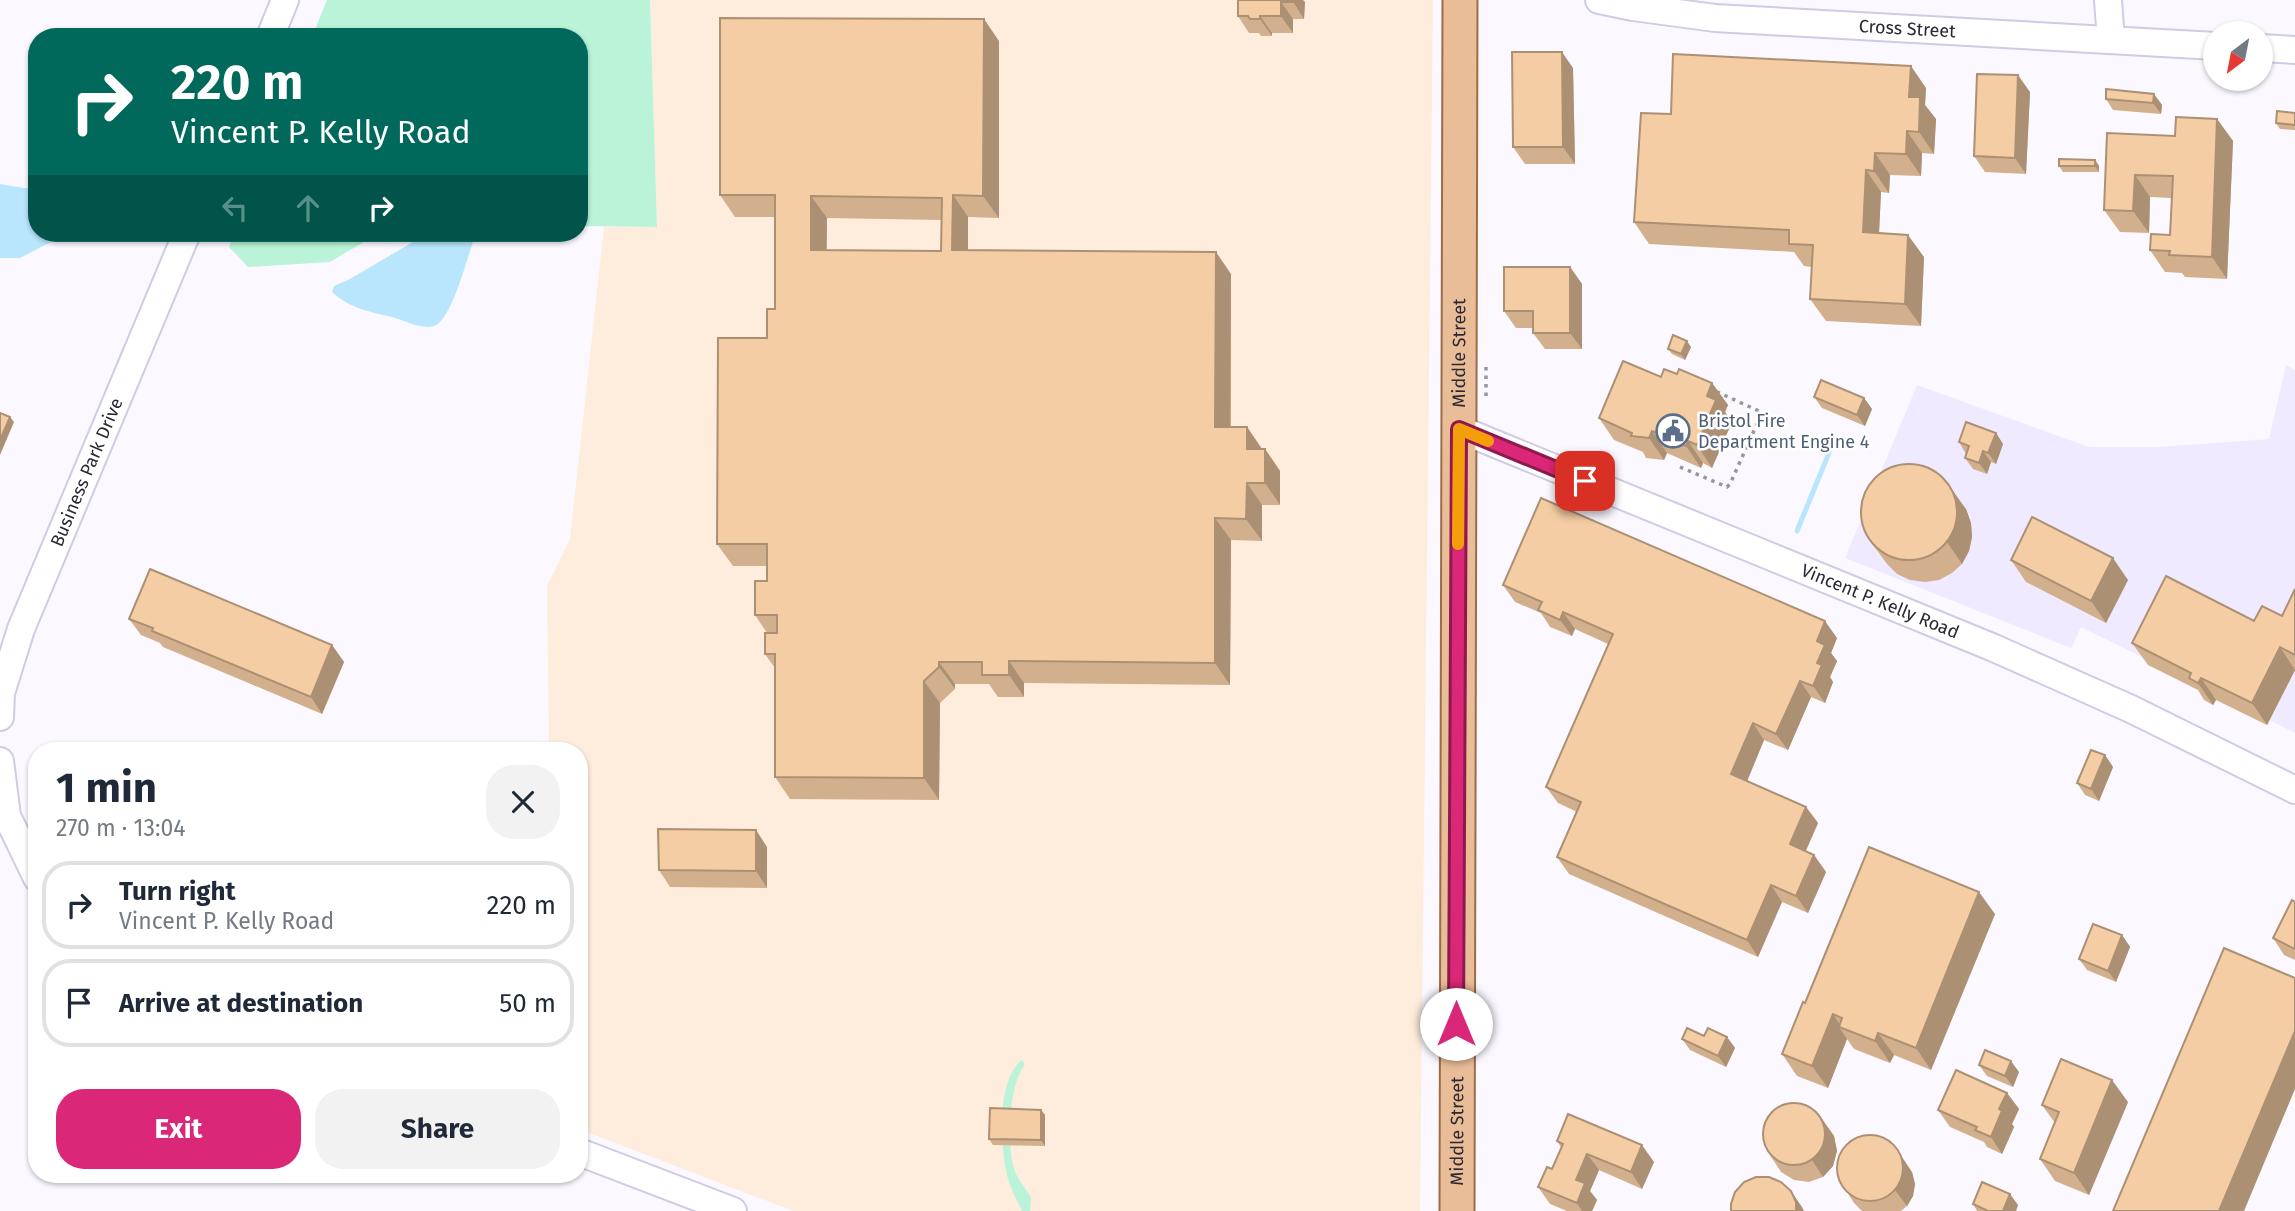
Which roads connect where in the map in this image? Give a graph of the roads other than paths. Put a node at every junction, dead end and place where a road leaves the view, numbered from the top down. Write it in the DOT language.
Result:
graph roads {
  1 [pos="285,0"];
  2 [pos="1460,0"];
  3 [pos="1599,0"];
  4 [pos="2108,0"];
  5 [pos="274,28"];
  6 [pos="2111,40"];
  7 [pos="2203,45"];
  8 [pos="2273,49"];
  9 [pos="2295,50"];
  10 [pos="183,242"];
  11 [pos="1459,429"];
  12 [pos="0,717"];
  13 [pos="0,761"];
  14 [pos="2295,790"];
  15 [pos="28,860"];
  16 [pos="588,1155"];
  17 [pos="733,1211"];
  18 [pos="1457,1211"];
  1 -- 5 [label="street"];
  2 -- 11 [label="main road, Middle Street"];
  3 -- 6 [label="street, Cross Street"];
  4 -- 6 [label="street"];
  6 -- 7 [label="street, Cross Street"];
  8 -- 9 [label="street"];
  10 -- 12 [label="street, Business Park Drive"];
  11 -- 14 [label="street, Vincent P. Kelly Road"];
  11 -- 18 [label="main road, Middle Street"];
  13 -- 15 [label="street"];
  16 -- 17 [label="street"];
}
